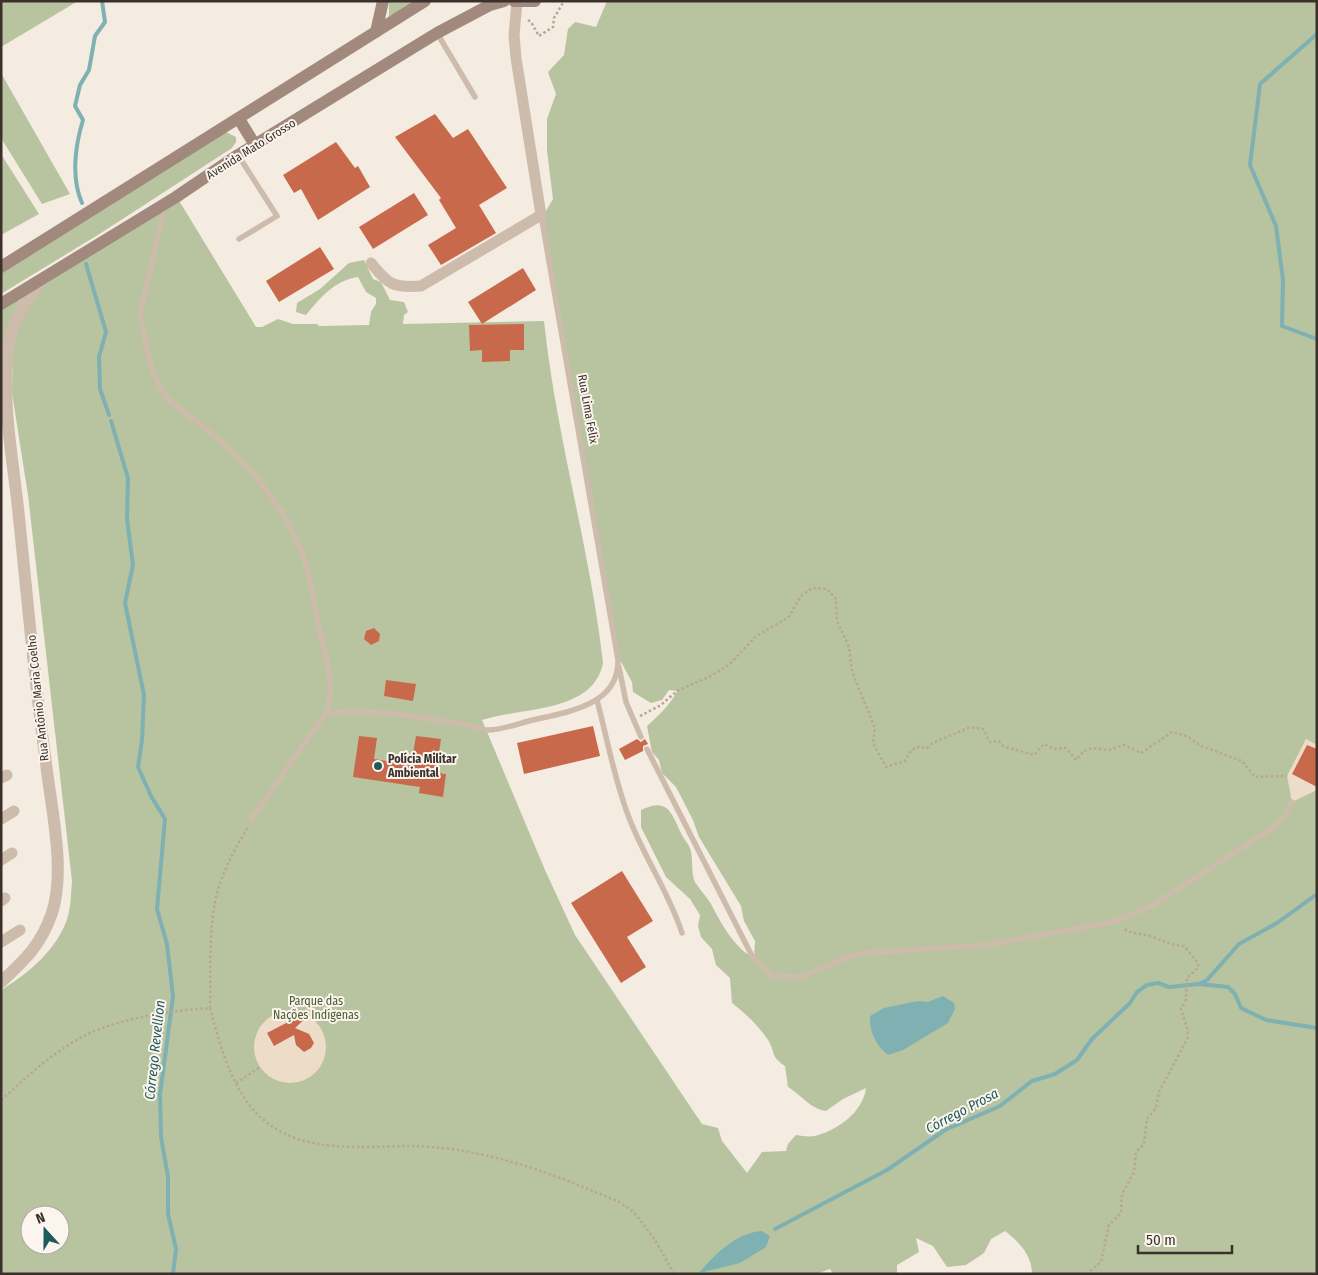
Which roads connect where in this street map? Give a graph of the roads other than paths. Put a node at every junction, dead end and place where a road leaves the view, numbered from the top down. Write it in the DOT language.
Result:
graph roads {
  1 [pos="383,1"];
  2 [pos="425,1"];
  3 [pos="504,1"];
  4 [pos="535,1"];
  5 [pos="516,2"];
  6 [pos="376,32"];
  7 [pos="438,33"];
  8 [pos="475,97"];
  9 [pos="239,119"];
  10 [pos="255,145"];
  11 [pos="238,155"];
  12 [pos="165,204"];
  13 [pos="541,215"];
  14 [pos="239,239"];
  15 [pos="371,264"];
  16 [pos="1,266"];
  17 [pos="43,277"];
  18 [pos="1,304"];
  19 [pos="4,391"];
  20 [pos="618,660"];
  21 [pos="597,700"];
  22 [pos="325,714"];
  23 [pos="641,737"];
  24 [pos="647,749"];
  25 [pos="1292,802"];
  26 [pos="14,811"];
  27 [pos="1,819"];
  28 [pos="251,820"];
  29 [pos="12,853"];
  30 [pos="1,860"];
  31 [pos="20,930"];
  32 [pos="682,933"];
  33 [pos="1,942"];
  34 [pos="1,982"];
  1 -- 6 [label="main road"];
  2 -- 6 [label="main road"];
  3 -- 7 [label="main road, Avenida Mato Grosso"];
  4 -- 5 [label="main road"];
  5 -- 13 [label="street, Rua Lima Félix"];
  6 -- 9 [label="main road"];
  7 -- 8 [label="lane"];
  7 -- 10 [label="main road, Avenida Mato Grosso"];
  9 -- 10 [label="main road"];
  9 -- 16 [label="main road"];
  10 -- 11 [label="main road, Avenida Mato Grosso"];
  11 -- 12 [label="main road, Avenida Mato Grosso"];
  11 -- 14 [label="lane"];
  12 -- 17 [label="main road, Avenida Mato Grosso"];
  12 -- 22 [label="lane"];
  13 -- 15 [label="street"];
  13 -- 20 [label="lane, Rua Lima Félix"];
  17 -- 18 [label="main road, Avenida Mato Grosso"];
  17 -- 19 [label="street, Rua Antônio Maria Coelho"];
  19 -- 34 [label="street, Rua Antônio Maria Coelho"];
  20 -- 21 [label="lane, Rua Lima Félix"];
  20 -- 23 [label="lane"];
  21 -- 22 [label="lane, Rua Lima Félix"];
  21 -- 32 [label="lane"];
  22 -- 28 [label="lane"];
  24 -- 25 [label="lane"];
  26 -- 27 [label="street"];
  29 -- 30 [label="street"];
  31 -- 33 [label="street"];
}
